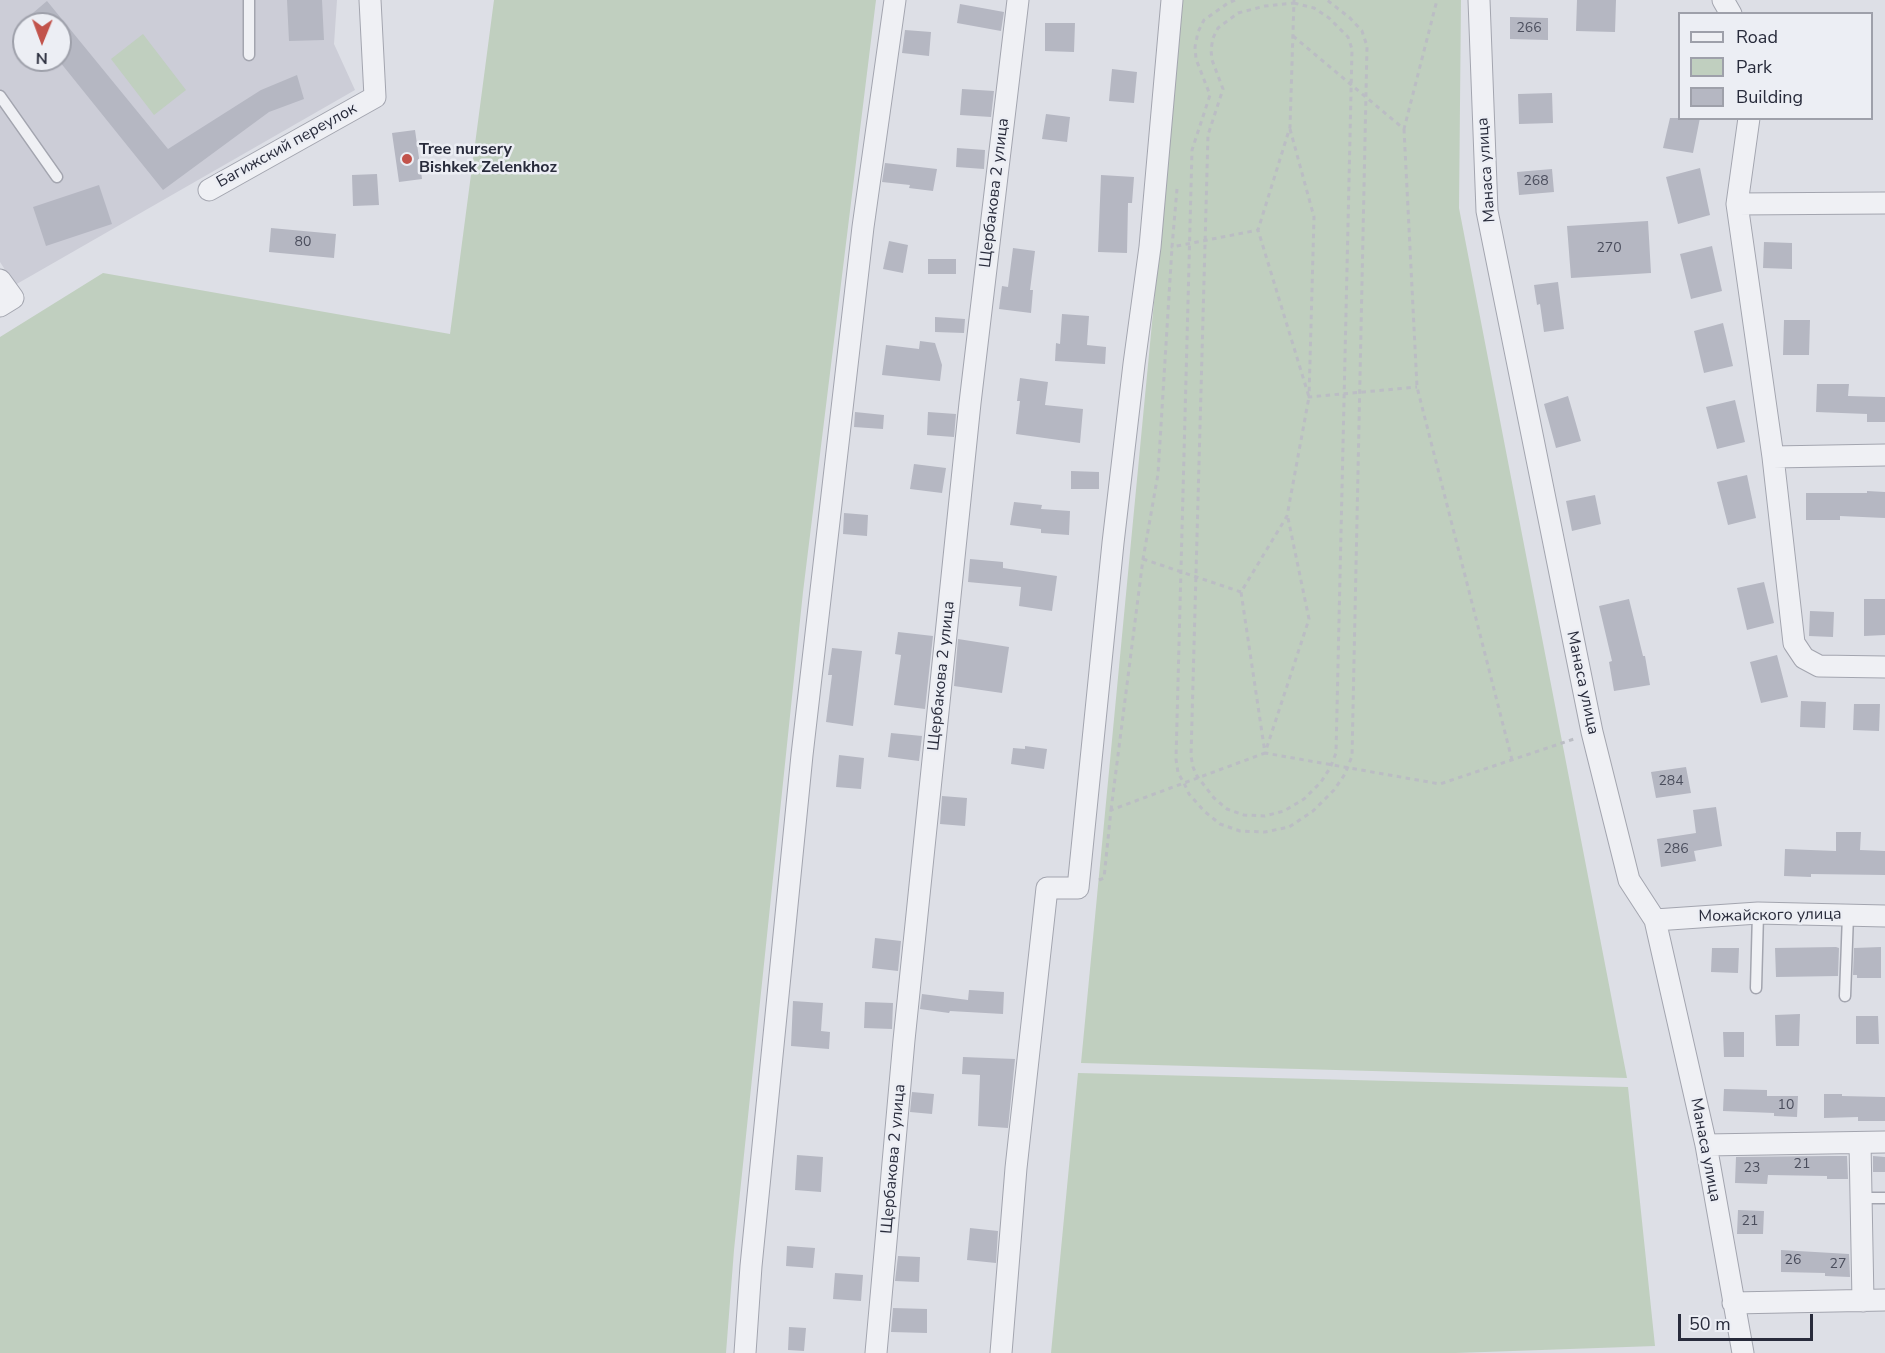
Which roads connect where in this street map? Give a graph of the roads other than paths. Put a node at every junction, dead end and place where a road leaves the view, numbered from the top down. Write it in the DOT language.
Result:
graph roads {
  1 [pos="249,0"];
  2 [pos="370,0"];
  3 [pos="895,0"];
  4 [pos="1018,0"];
  5 [pos="1172,0"];
  6 [pos="1479,0"];
  7 [pos="249,55"];
  8 [pos="0,96"];
  9 [pos="1749,120"];
  10 [pos="57,177"];
  11 [pos="208,190"];
  12 [pos="1885,203"];
  13 [pos="1737,204"];
  14 [pos="0,280"];
  15 [pos="7,302"];
  16 [pos="1885,455"];
  17 [pos="1773,457"];
  18 [pos="1885,667"];
  19 [pos="1758,913"];
  20 [pos="1848,915"];
  21 [pos="1885,916"];
  22 [pos="1654,920"];
  23 [pos="1756,988"];
  24 [pos="1845,996"];
  25 [pos="1885,1142"];
  26 [pos="1860,1143"];
  27 [pos="1706,1145"];
  28 [pos="1861,1198"];
  29 [pos="1885,1198"];
  30 [pos="1885,1300"];
  31 [pos="1863,1301"];
  32 [pos="1733,1303"];
  33 [pos="745,1353"];
  34 [pos="876,1353"];
  35 [pos="1001,1353"];
  36 [pos="1743,1353"];
  1 -- 7 [label="lane"];
  2 -- 11 [label="street, Багижский переулок"];
  3 -- 33 [label="street"];
  4 -- 34 [label="street, Щербакова 2 улица"];
  5 -- 35 [label="street"];
  6 -- 22 [label="street, Манаса улица"];
  8 -- 10 [label="lane"];
  9 -- 13 [label="street"];
  12 -- 13 [label="street"];
  13 -- 17 [label="street"];
  14 -- 15 [label="street"];
  16 -- 17 [label="street"];
  17 -- 18 [label="street"];
  19 -- 20 [label="street, Можайского улица"];
  19 -- 22 [label="street, Можайского улица"];
  19 -- 23 [label="lane"];
  20 -- 21 [label="street, Можайского улица"];
  20 -- 24 [label="lane"];
  22 -- 27 [label="street, Манаса улица"];
  25 -- 26 [label="street"];
  26 -- 27 [label="street"];
  26 -- 28 [label="street"];
  27 -- 32 [label="street, Манаса улица"];
  28 -- 29 [label="lane"];
  28 -- 31 [label="street"];
  30 -- 31 [label="street"];
  31 -- 32 [label="street"];
  32 -- 36 [label="street, Манаса улица"];
}
